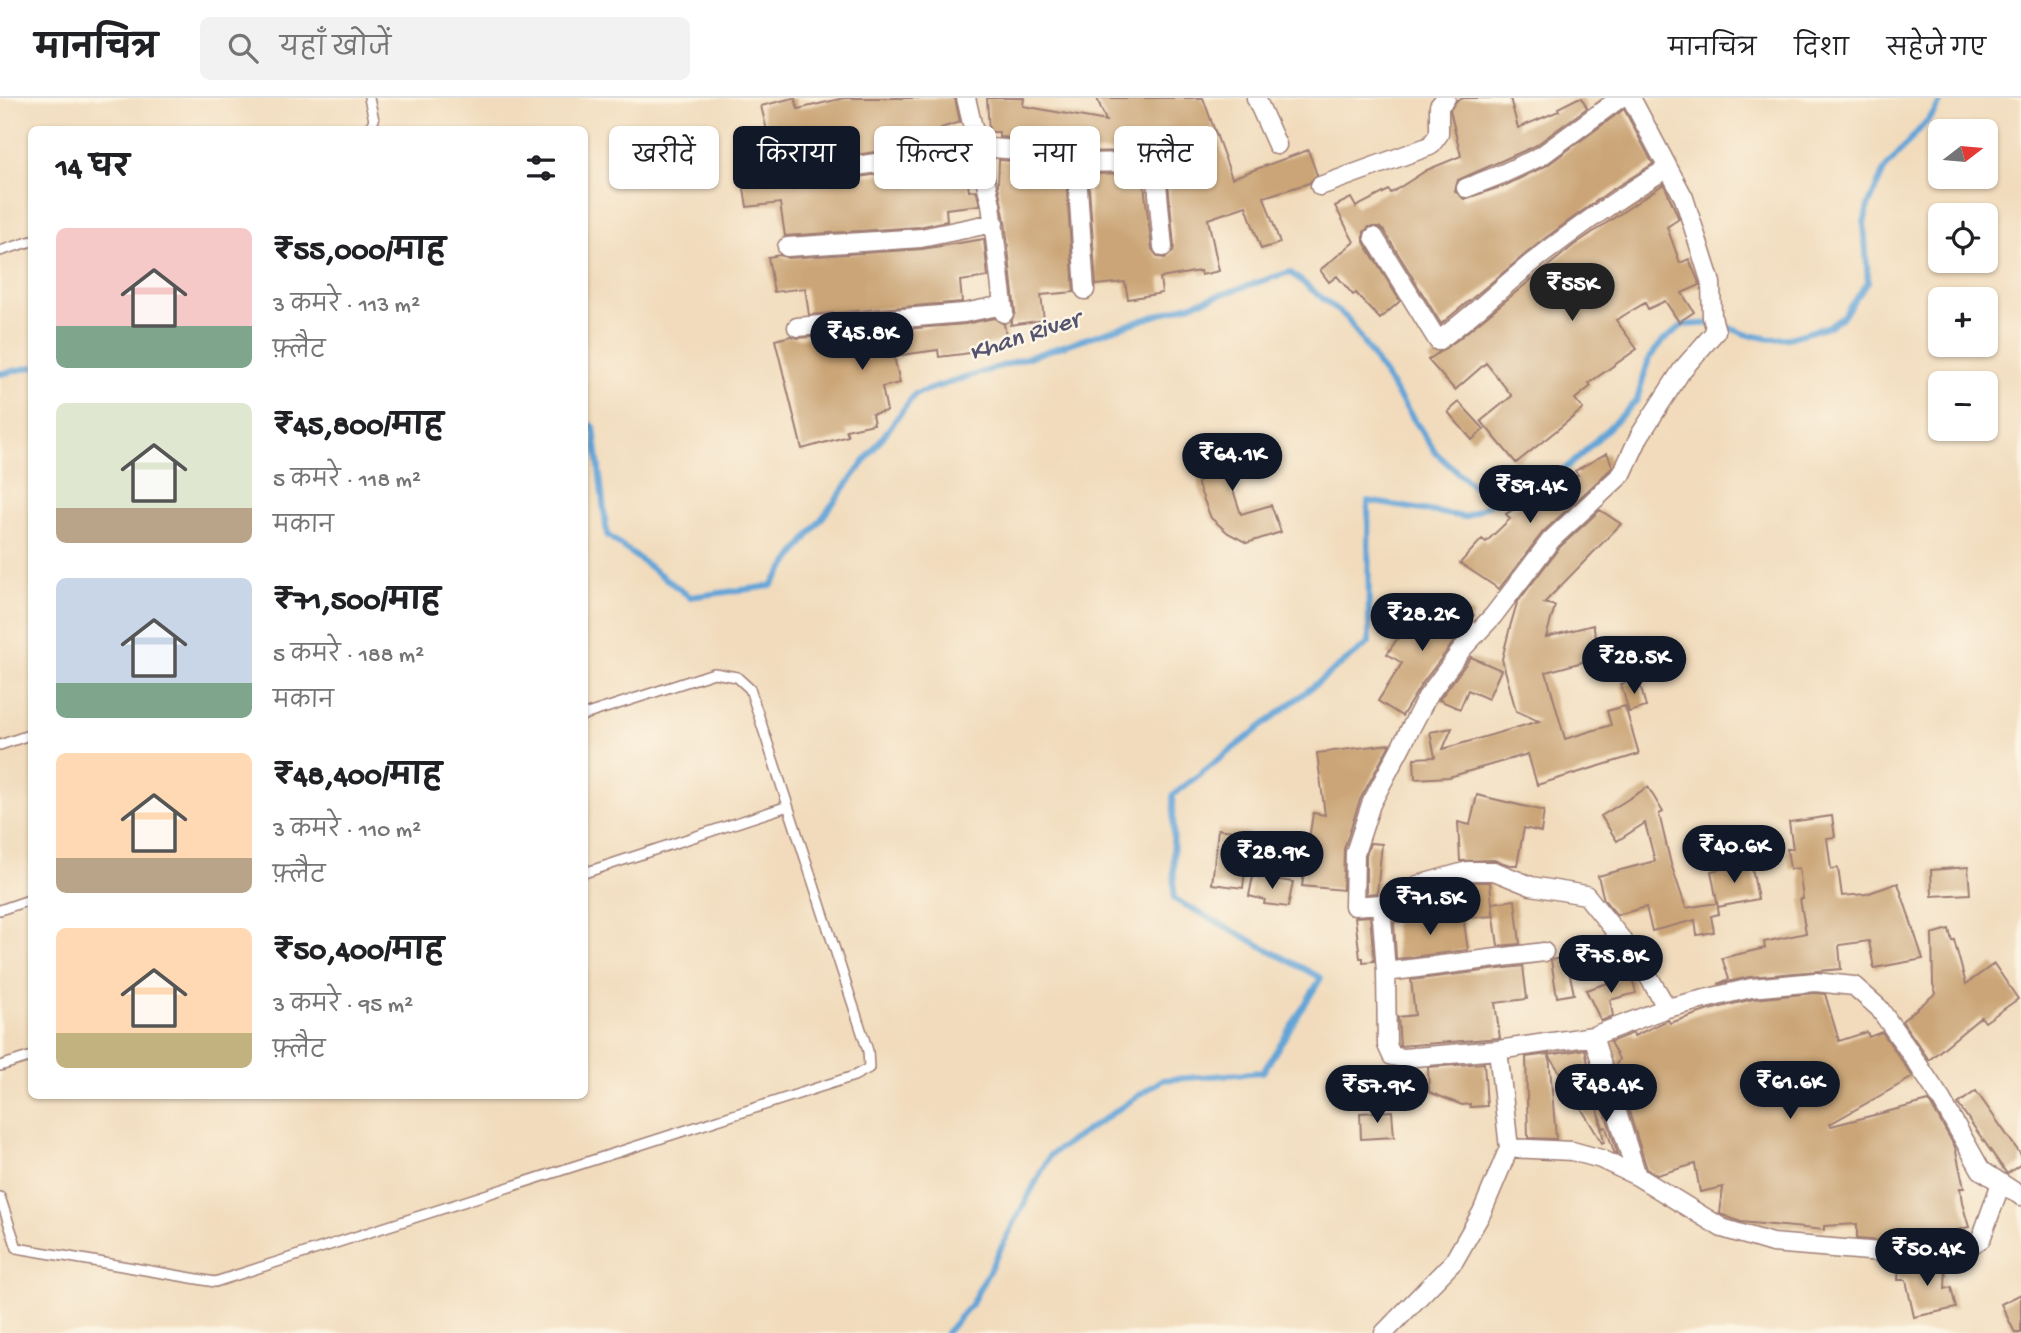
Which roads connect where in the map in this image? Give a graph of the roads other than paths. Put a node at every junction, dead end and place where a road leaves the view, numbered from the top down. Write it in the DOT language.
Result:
graph roads {
  1 [pos="369,98"];
  2 [pos="967,98"];
  3 [pos="1256,98"];
  4 [pos="1446,98"];
  5 [pos="1620,98"];
  6 [pos="1631,98"];
  7 [pos="370,126"];
  8 [pos="973,126"];
  9 [pos="1277,145"];
  10 [pos="1100,163"];
  11 [pos="1668,168"];
  12 [pos="1320,186"];
  13 [pos="1466,188"];
  14 [pos="987,189"];
  15 [pos="1078,189"];
  16 [pos="994,223"];
  17 [pos="1374,237"];
  18 [pos="28,242"];
  19 [pos="786,247"];
  20 [pos="1163,247"];
  21 [pos="0,251"];
  22 [pos="1084,290"];
  23 [pos="797,327"];
  24 [pos="588,714"];
  25 [pos="28,735"];
  26 [pos="0,744"];
  27 [pos="788,806"];
  28 [pos="588,872"];
  29 [pos="28,900"];
  30 [pos="1381,904"];
  31 [pos="0,910"];
  32 [pos="1544,952"];
  33 [pos="1386,972"];
  34 [pos="1667,1008"];
  35 [pos="1593,1036"];
  36 [pos="1498,1050"];
  37 [pos="28,1057"];
  38 [pos="0,1066"];
  39 [pos="1508,1148"];
  40 [pos="1637,1176"];
  41 [pos="2001,1184"];
  42 [pos="2020,1192"];
  43 [pos="0,1198"];
  44 [pos="1384,1333"];
  1 -- 7 [label="lane"];
  2 -- 8 [label="street"];
  3 -- 9 [label="street"];
  4 -- 12 [label="street"];
  5 -- 13 [label="street"];
  6 -- 11 [label="street"];
  10 -- 20 [label="street"];
  11 -- 17 [label="street"];
  11 -- 30 [label="street"];
  14 -- 16 [label="street"];
  15 -- 22 [label="street"];
  16 -- 19 [label="street"];
  16 -- 23 [label="street"];
  18 -- 21 [label="lane"];
  24 -- 27 [label="lane"];
  25 -- 26 [label="lane"];
  27 -- 28 [label="lane"];
  27 -- 43 [label="lane"];
  29 -- 31 [label="lane"];
  30 -- 33 [label="street"];
  30 -- 34 [label="street"];
  32 -- 33 [label="street"];
  33 -- 36 [label="street"];
  34 -- 35 [label="street"];
  34 -- 41 [label="street"];
  35 -- 36 [label="street"];
  35 -- 40 [label="street"];
  36 -- 39 [label="street"];
  37 -- 38 [label="lane"];
  39 -- 40 [label="street"];
  39 -- 44 [label="street"];
  40 -- 41 [label="street"];
  41 -- 42 [label="street"];
}
